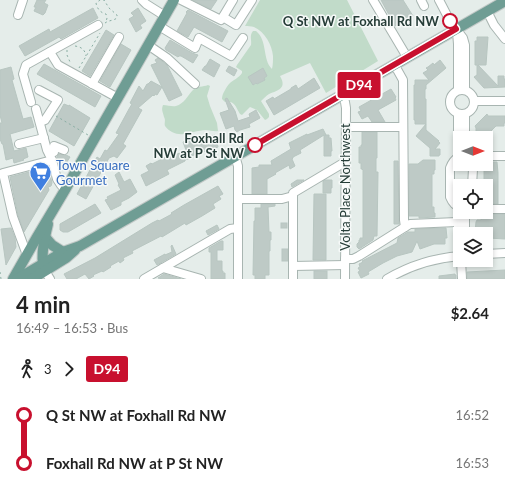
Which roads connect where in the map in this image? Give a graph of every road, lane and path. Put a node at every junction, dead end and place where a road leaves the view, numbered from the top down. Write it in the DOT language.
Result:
graph roads {
  1 [pos="23,0"];
  2 [pos="142,0"];
  3 [pos="174,0"];
  4 [pos="181,0"];
  5 [pos="232,0"];
  6 [pos="252,0"];
  7 [pos="373,0"];
  8 [pos="439,0"];
  9 [pos="498,2"];
  10 [pos="487,11"];
  11 [pos="18,15"];
  12 [pos="165,16"];
  13 [pos="223,18"];
  14 [pos="102,25"];
  15 [pos="159,26"];
  16 [pos="456,29"];
  17 [pos="94,35"];
  18 [pos="119,37"];
  19 [pos="243,38"];
  20 [pos="505,39"];
  21 [pos="148,45"];
  22 [pos="71,48"];
  23 [pos="50,52"];
  24 [pos="64,52"];
  25 [pos="86,57"];
  26 [pos="407,57"];
  27 [pos="66,60"];
  28 [pos="68,60"];
  29 [pos="71,64"];
  30 [pos="394,64"];
  31 [pos="75,65"];
  32 [pos="79,68"];
  33 [pos="81,71"];
  34 [pos="92,84"];
  35 [pos="194,84"];
  36 [pos="39,90"];
  37 [pos="462,90"];
  38 [pos="343,94"];
  39 [pos="118,98"];
  40 [pos="475,101"];
  41 [pos="505,101"];
  42 [pos="462,114"];
  43 [pos="57,117"];
  44 [pos="40,122"];
  45 [pos="346,127"];
  46 [pos="403,127"];
  47 [pos="461,131"];
  48 [pos="464,131"];
  49 [pos="88,135"];
  50 [pos="44,138"];
  51 [pos="20,144"];
  52 [pos="64,150"];
  53 [pos="50,156"];
  54 [pos="235,156"];
  55 [pos="493,156"];
  56 [pos="505,156"];
  57 [pos="346,162"];
  58 [pos="453,162"];
  59 [pos="65,190"];
  60 [pos="293,196"];
  61 [pos="238,199"];
  62 [pos="453,202"];
  63 [pos="493,209"];
  64 [pos="505,209"];
  65 [pos="49,218"];
  66 [pos="458,219"];
  67 [pos="458,222"];
  68 [pos="405,227"];
  69 [pos="458,227"];
  70 [pos="238,228"];
  71 [pos="45,237"];
  72 [pos="80,246"];
  73 [pos="63,252"];
  74 [pos="505,253"];
  75 [pos="493,254"];
  76 [pos="27,255"];
  77 [pos="453,256"];
  78 [pos="345,262"];
  79 [pos="293,266"];
  80 [pos="461,267"];
  81 [pos="163,268"];
  82 [pos="46,271"];
  83 [pos="0,272"];
  84 [pos="1,279"];
  85 [pos="13,279"];
  86 [pos="17,279"];
  87 [pos="32,279"];
  88 [pos="144,279"];
  89 [pos="201,279"];
  90 [pos="238,279"];
  91 [pos="293,279"];
  92 [pos="345,279"];
  93 [pos="387,279"];
  94 [pos="462,279"];
  1 -- 11 [label="street"];
  2 -- 12 [label="street"];
  3 -- 12 [label="main road"];
  4 -- 13 [label="street"];
  5 -- 13 [label="street"];
  6 -- 13 [label="street"];
  7 -- 26 [label="street"];
  8 -- 16 [label="street"];
  9 -- 10 [label="main road"];
  10 -- 16 [label="main road"];
  10 -- 20 [label="street"];
  12 -- 15 [label="main road"];
  14 -- 14 [label="path"];
  14 -- 23 [label="street"];
  15 -- 19 [label="street"];
  15 -- 21 [label="main road"];
  16 -- 26 [label="main road"];
  16 -- 37 [label="street"];
  17 -- 25 [label="path"];
  18 -- 34 [label="street"];
  21 -- 35 [label="street"];
  21 -- 39 [label="main road"];
  22 -- 25 [label="path"];
  23 -- 34 [label="street"];
  23 -- 44 [label="street"];
  24 -- 28 [label="path"];
  25 -- 32 [label="path"];
  26 -- 30 [label="main road"];
  27 -- 28 [label="path"];
  28 -- 29 [label="path"];
  30 -- 38 [label="main road"];
  30 -- 46 [label="street"];
  31 -- 32 [label="path"];
  32 -- 33 [label="path"];
  34 -- 39 [label="street"];
  36 -- 44 [label="street"];
  37 -- 40 [label="street"];
  37 -- 42 [label="street"];
  38 -- 45 [label="street, Volta Place Northwest"];
  38 -- 54 [label="main road"];
  39 -- 59 [label="main road"];
  40 -- 41 [label="street"];
  40 -- 42 [label="street"];
  42 -- 47 [label="street"];
  42 -- 48 [label="street"];
  43 -- 49 [label="path"];
  44 -- 50 [label="street"];
  45 -- 46 [label="street"];
  45 -- 57 [label="street, Volta Place Northwest"];
  46 -- 68 [label="street"];
  50 -- 51 [label="street"];
  50 -- 53 [label="street"];
  52 -- 53 [label="street"];
  53 -- 59 [label="street"];
  53 -- 76 [label="street"];
  54 -- 61 [label="street"];
  54 -- 72 [label="main road"];
  55 -- 56 [label="street"];
  57 -- 60 [label="street"];
  57 -- 78 [label="street, Volta Place Northwest"];
  58 -- 62 [label="street"];
  59 -- 65 [label="main road"];
  60 -- 61 [label="street"];
  60 -- 79 [label="street"];
  61 -- 70 [label="street"];
  63 -- 64 [label="street"];
  65 -- 71 [label="main road"];
  65 -- 76 [label="main road"];
  66 -- 67 [label="street"];
  67 -- 68 [label="street"];
  67 -- 69 [label="street"];
  68 -- 78 [label="street"];
  70 -- 81 [label="street"];
  70 -- 90 [label="street"];
  71 -- 73 [label="main road"];
  71 -- 82 [label="main road"];
  72 -- 73 [label="main road"];
  72 -- 82 [label="main road"];
  73 -- 82 [label="main road"];
  74 -- 75 [label="street"];
  76 -- 85 [label="main road"];
  77 -- 93 [label="street"];
  78 -- 79 [label="street"];
  78 -- 92 [label="street, Volta Place Northwest"];
  79 -- 91 [label="street"];
  80 -- 94 [label="street"];
  81 -- 88 [label="street"];
  81 -- 89 [label="street"];
  82 -- 86 [label="main road"];
  82 -- 87 [label="main road"];
  83 -- 84 [label="path"];
}
